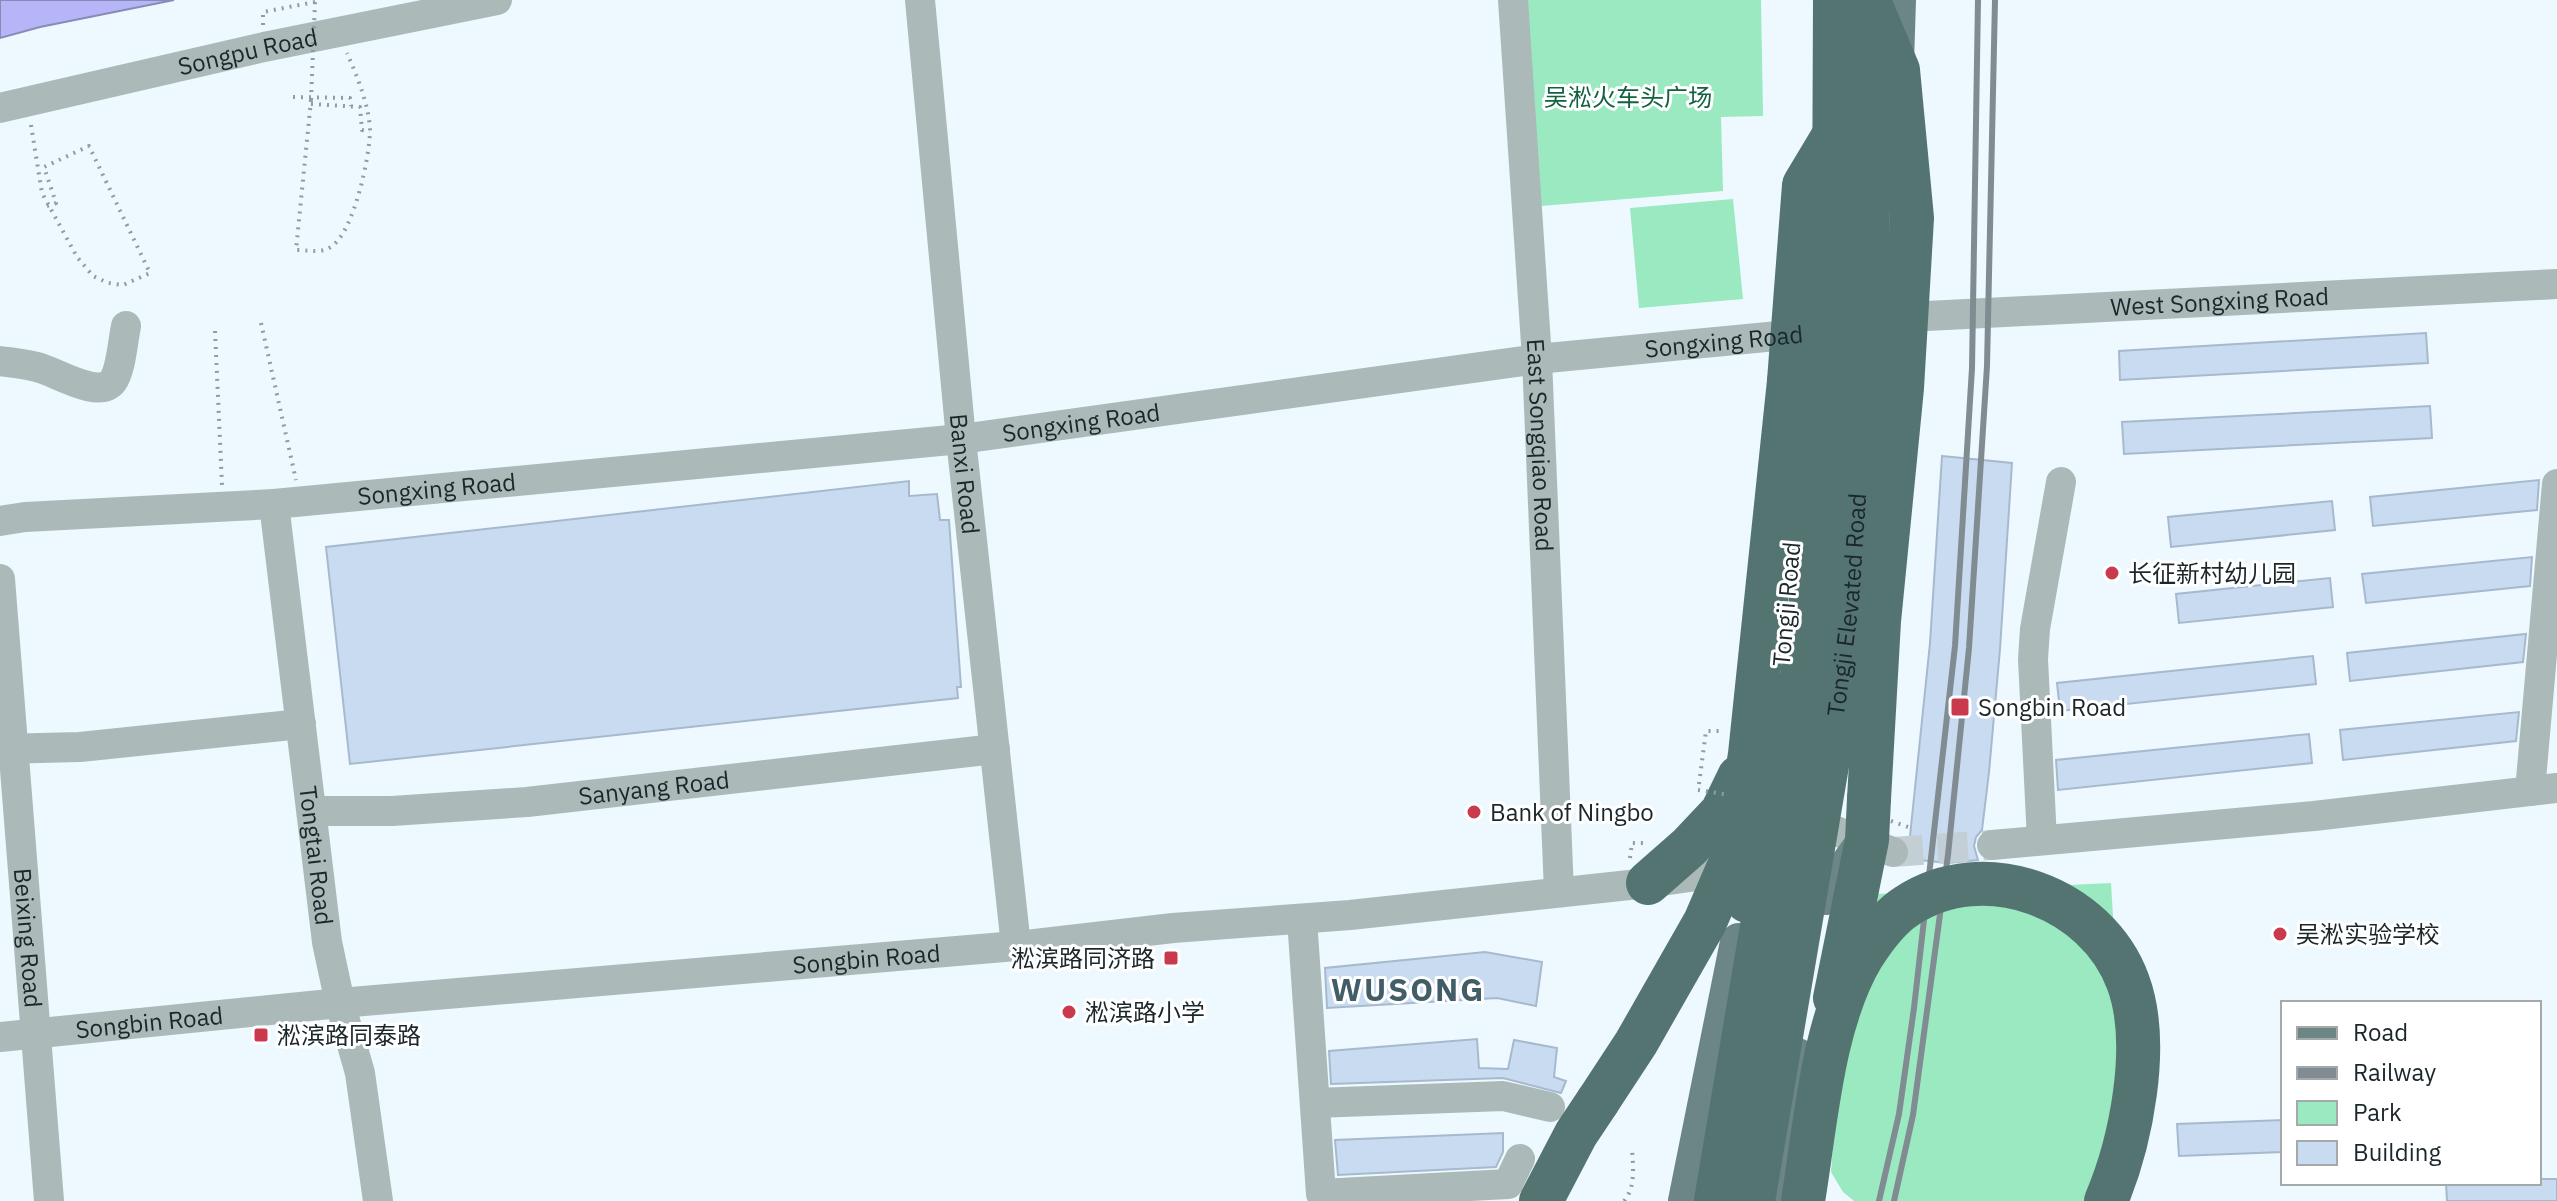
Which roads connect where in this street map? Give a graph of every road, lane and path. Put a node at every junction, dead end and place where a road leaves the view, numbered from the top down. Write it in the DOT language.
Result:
graph roads {
  1 [pos="497,0"];
  2 [pos="920,0"];
  3 [pos="1513,0"];
  4 [pos="1819,0"];
  5 [pos="1868,1"];
  6 [pos="315,2"];
  7 [pos="338,32"];
  8 [pos="264,47"];
  9 [pos="293,97"];
  10 [pos="311,102"];
  11 [pos="351,106"];
  12 [pos="0,108"];
  13 [pos="370,131"];
  14 [pos="1834,135"];
  15 [pos="35,157"];
  16 [pos="47,206"];
  17 [pos="2557,284"];
  18 [pos="1884,319"];
  19 [pos="261,323"];
  20 [pos="126,326"];
  21 [pos="215,331"];
  22 [pos="1810,333"];
  23 [pos="1537,359"];
  24 [pos="0,361"];
  25 [pos="961,439"];
  26 [pos="2061,482"];
  27 [pos="2557,484"];
  28 [pos="288,503"];
  29 [pos="223,507"];
  30 [pos="0,521"];
  31 [pos="0,579"];
  32 [pos="301,724"];
  33 [pos="1796,724"];
  34 [pos="1735,742"];
  35 [pos="6,749"];
  36 [pos="995,749"];
  37 [pos="2544,789"];
  38 [pos="1697,798"];
  39 [pos="313,811"];
  40 [pos="1866,830"];
  41 [pos="2042,840"];
  42 [pos="1992,845"];
  43 [pos="1640,871"];
  44 [pos="1739,886"];
  45 [pos="1559,892"];
  46 [pos="1302,919"];
  47 [pos="1016,946"];
  48 [pos="340,1003"];
  49 [pos="37,1032"];
  50 [pos="0,1037"];
  51 [pos="1315,1103"];
  52 [pos="1550,1107"];
  53 [pos="1632,1149"];
  54 [pos="1520,1159"];
  55 [pos="1321,1198"];
  56 [pos="1626,1199"];
  57 [pos="49,1201"];
  58 [pos="378,1201"];
  59 [pos="1541,1201"];
  60 [pos="1638,1201"];
  61 [pos="1667,1201"];
  62 [pos="1687,1201"];
  63 [pos="1716,1201"];
  64 [pos="1753,1201"];
  65 [pos="1776,1201"];
  66 [pos="1803,1201"];
  67 [pos="1823,1201"];
  68 [pos="2106,1201"];
  1 -- 7 [label="street, Songpu Road"];
  2 -- 25 [label="street, Banxi Road"];
  3 -- 23 [label="street, East Songqiao Road"];
  4 -- 22 [label="main road, Tongji Road"];
  5 -- 14 [label="highway, Tongji Elevated Road"];
  5 -- 18 [label="main road"];
  5 -- 40 [label="highway, bridge"];
  5 -- 64 [label="highway, Tongji Elevated Road, bridge"];
  6 -- 8 [label="path"];
  6 -- 10 [label="path, bridge"];
  7 -- 8 [label="street, Songpu Road"];
  7 -- 13 [label="path"];
  8 -- 12 [label="street, Songpu Road"];
  9 -- 11 [label="path"];
  10 -- 11 [label="path"];
  10 -- 13 [label="path"];
  11 -- 13 [label="path"];
  14 -- 33 [label="highway, Tongji Elevated Road, bridge"];
  14 -- 34 [label="highway, bridge"];
  15 -- 16 [label="path"];
  16 -- 16 [label="path"];
  17 -- 18 [label="street, West Songxing Road"];
  18 -- 22 [label="street, Songxing Road"];
  18 -- 40 [label="main road"];
  19 -- 28 [label="path"];
  20 -- 24 [label="street"];
  21 -- 29 [label="path"];
  22 -- 23 [label="street, Songxing Road"];
  22 -- 44 [label="main road, Tongji Road"];
  23 -- 25 [label="street, Songxing Road"];
  23 -- 45 [label="street, East Songqiao Road"];
  25 -- 28 [label="street, Songxing Road"];
  25 -- 36 [label="street, Banxi Road"];
  26 -- 41 [label="street"];
  27 -- 37 [label="street"];
  28 -- 29 [label="street, Songxing Road"];
  28 -- 32 [label="street, Tongtai Road"];
  29 -- 30 [label="street, Songxing Road"];
  31 -- 35 [label="street, Beixing Road"];
  32 -- 35 [label="street"];
  32 -- 39 [label="street, Tongtai Road"];
  33 -- 59 [label="highway, bridge"];
  33 -- 63 [label="highway, Tongji Elevated Road, bridge"];
  34 -- 38 [label="path"];
  34 -- 43 [label="highway"];
  34 -- 44 [label="highway"];
  35 -- 49 [label="street, Beixing Road"];
  36 -- 39 [label="street, Sanyang Road"];
  36 -- 47 [label="street, Banxi Road"];
  37 -- 41 [label="street"];
  39 -- 48 [label="street, Tongtai Road"];
  40 -- 65 [label="main road"];
  40 -- 67 [label="highway"];
  41 -- 42 [label="street"];
  43 -- 43 [label="path"];
  43 -- 44 [label="street, Songbin Road"];
  43 -- 45 [label="street, Songbin Road"];
  44 -- 61 [label="main road, Tongji Road"];
  44 -- 62 [label="main road, Tongji Road"];
  45 -- 46 [label="street, Songbin Road"];
  46 -- 47 [label="street, Songbin Road"];
  46 -- 51 [label="street"];
  47 -- 48 [label="street, Songbin Road"];
  48 -- 49 [label="street, Songbin Road"];
  48 -- 58 [label="street, Tongtai Road"];
  49 -- 50 [label="street, Songbin Road"];
  49 -- 57 [label="street, Beixing Road"];
  51 -- 52 [label="street"];
  51 -- 55 [label="street"];
  53 -- 56 [label="path"];
  54 -- 55 [label="street"];
  56 -- 60 [label="path"];
  66 -- 68 [label="highway, bridge"];
}
